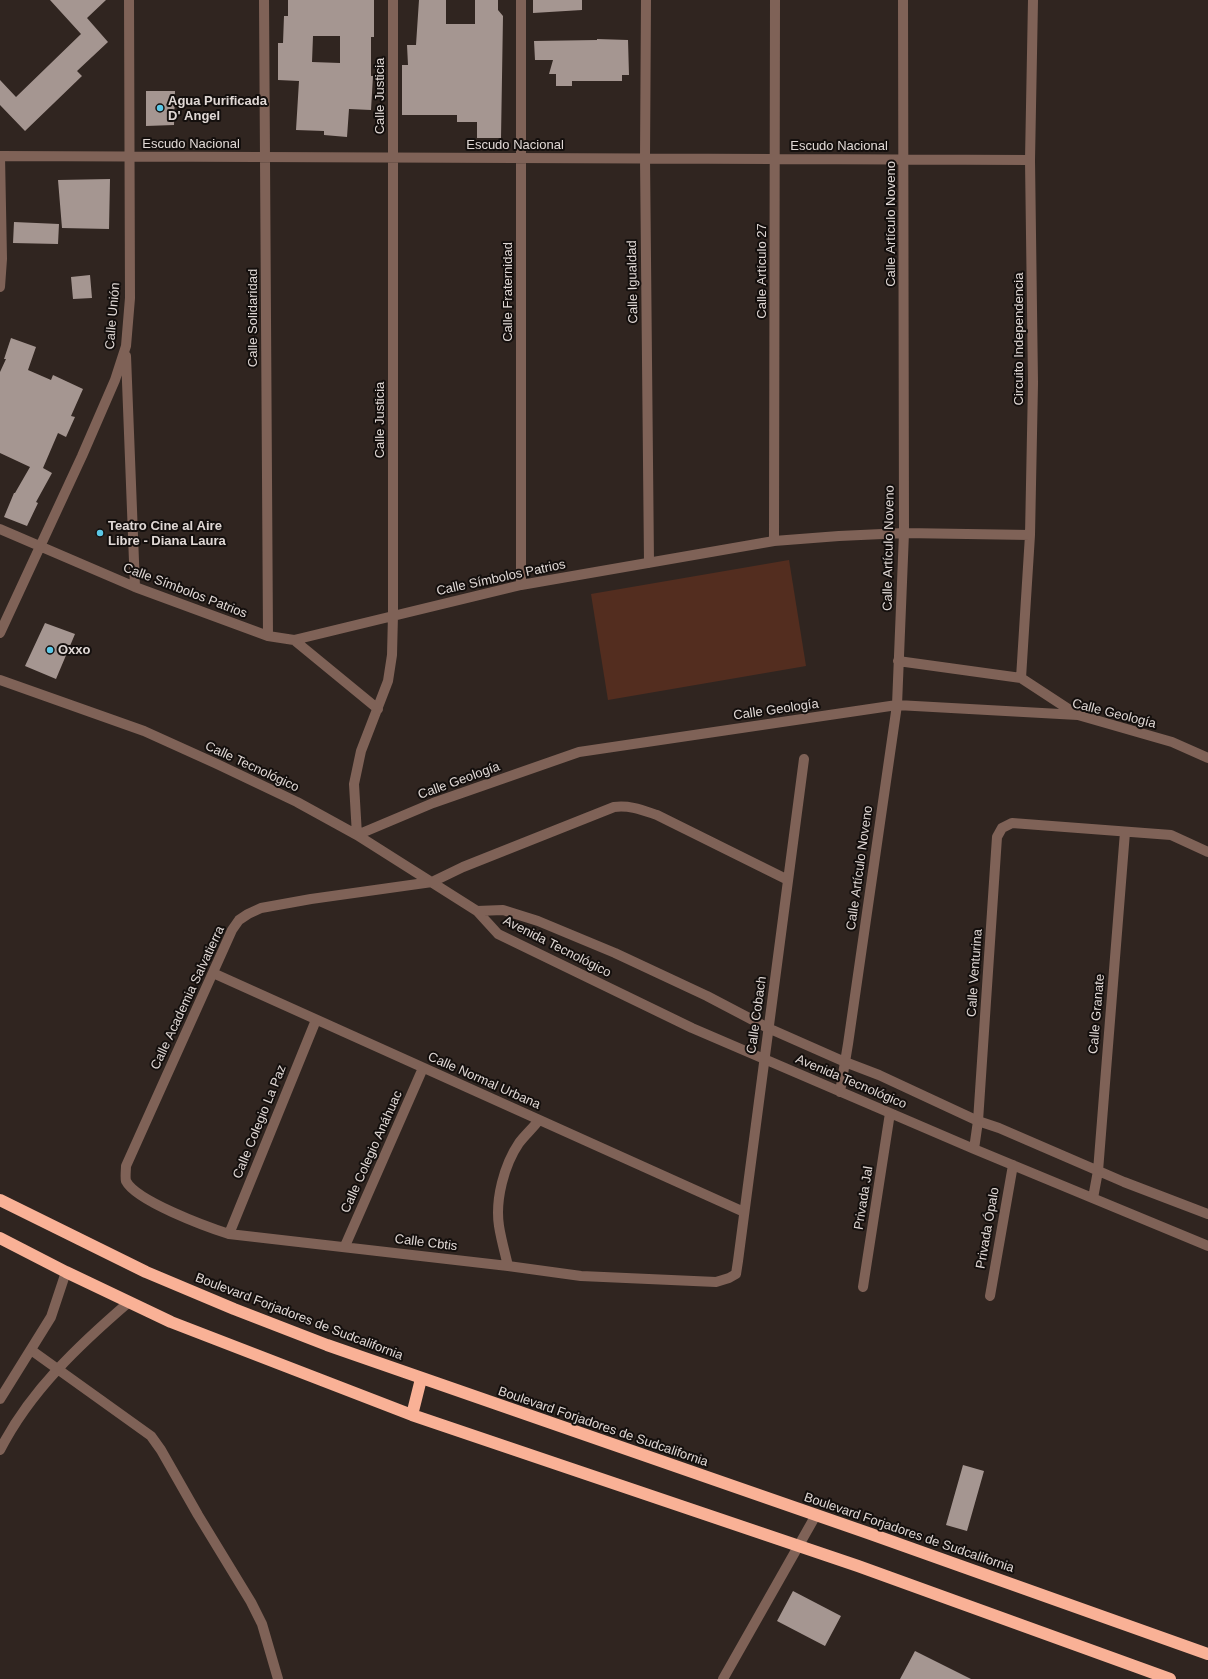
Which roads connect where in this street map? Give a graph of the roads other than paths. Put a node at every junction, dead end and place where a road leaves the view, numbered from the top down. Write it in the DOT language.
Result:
graph roads {
  1 [pos="129,0"];
  2 [pos="264,0"];
  3 [pos="393,0"];
  4 [pos="521,0"];
  5 [pos="646,0"];
  6 [pos="774,0"];
  7 [pos="903,0"];
  8 [pos="1033,0"];
  9 [pos="0,156"];
  10 [pos="129,157"];
  11 [pos="264,157"];
  12 [pos="392,158"];
  13 [pos="521,158"];
  14 [pos="645,158"];
  15 [pos="775,159"];
  16 [pos="904,159"];
  17 [pos="1030,160"];
  18 [pos="0,288"];
  19 [pos="126,346"];
  20 [pos="0,529"];
  21 [pos="904,533"];
  22 [pos="1030,534"];
  23 [pos="774,541"];
  24 [pos="40,547"];
  25 [pos="649,563"];
  26 [pos="521,584"];
  27 [pos="134,587"];
  28 [pos="393,615"];
  29 [pos="0,633"];
  30 [pos="268,636"];
  31 [pos="294,640"];
  32 [pos="898,661"];
  33 [pos="1021,678"];
  34 [pos="0,680"];
  35 [pos="896,705"];
  36 [pos="378,709"];
  37 [pos="1078,715"];
  38 [pos="1208,758"];
  39 [pos="804,759"];
  40 [pos="1125,832"];
  41 [pos="357,835"];
  42 [pos="1208,852"];
  43 [pos="788,880"];
  44 [pos="432,882"];
  45 [pos="477,911"];
  46 [pos="213,973"];
  47 [pos="316,1020"];
  48 [pos="768,1028"];
  49 [pos="764,1060"];
  50 [pos="845,1062"];
  51 [pos="423,1068"];
  52 [pos="840,1092"];
  53 [pos="890,1113"];
  54 [pos="539,1120"];
  55 [pos="978,1121"];
  56 [pos="974,1149"];
  57 [pos="1013,1165"];
  58 [pos="1098,1171"];
  59 [pos="126,1180"];
  60 [pos="1093,1198"];
  61 [pos="0,1200"];
  62 [pos="744,1212"];
  63 [pos="1208,1214"];
  64 [pos="229,1234"];
  65 [pos="0,1238"];
  66 [pos="345,1246"];
  67 [pos="1208,1246"];
  68 [pos="508,1266"];
  69 [pos="66,1272"];
  70 [pos="736,1274"];
  71 [pos="863,1287"];
  72 [pos="990,1296"];
  73 [pos="129,1302"];
  74 [pos="31,1350"];
  75 [pos="57,1369"];
  76 [pos="421,1378"];
  77 [pos="0,1399"];
  78 [pos="412,1415"];
  79 [pos="0,1450"];
  80 [pos="816,1515"];
  81 [pos="798,1547"];
  82 [pos="1208,1654"];
  83 [pos="278,1679"];
  84 [pos="723,1679"];
  85 [pos="1170,1679"];
  1 -- 10 [label="street, Calle Unión"];
  2 -- 11 [label="street, Calle Solidaridad"];
  3 -- 12 [label="street, Calle Justicia"];
  4 -- 13 [label="street, Calle Fraternidad"];
  5 -- 14 [label="street, Calle Igualdad"];
  6 -- 15 [label="street, Calle Artículo 27"];
  7 -- 16 [label="street, Calle Artículo Noveno"];
  8 -- 17 [label="street, Circuito Independencia"];
  9 -- 10 [label="street, Escudo Nacional"];
  9 -- 18 [label="street"];
  10 -- 11 [label="street, Escudo Nacional"];
  10 -- 19 [label="street, Calle Unión"];
  11 -- 12 [label="street, Escudo Nacional"];
  11 -- 30 [label="street, Calle Solidaridad"];
  12 -- 13 [label="street, Escudo Nacional"];
  12 -- 28 [label="street, Calle Justicia"];
  13 -- 14 [label="street, Escudo Nacional"];
  13 -- 26 [label="street, Calle Fraternidad"];
  14 -- 15 [label="street, Escudo Nacional"];
  14 -- 25 [label="street, Calle Igualdad"];
  15 -- 16 [label="street, Escudo Nacional"];
  15 -- 23 [label="street, Calle Artículo 27"];
  16 -- 17 [label="street, Escudo Nacional"];
  16 -- 21 [label="street, Calle Artículo Noveno"];
  17 -- 22 [label="street, Circuito Independencia"];
  19 -- 24 [label="street, Calle Unión"];
  19 -- 27 [label="street"];
  20 -- 24 [label="street, Calle Símbolos Patrios"];
  21 -- 22 [label="street, Calle Símbolos Patrios"];
  21 -- 23 [label="street, Calle Símbolos Patrios"];
  21 -- 32 [label="street, Calle Artículo Noveno"];
  22 -- 33 [label="street, Circuito Independencia"];
  23 -- 25 [label="street, Calle Símbolos Patrios"];
  24 -- 27 [label="street, Calle Símbolos Patrios"];
  24 -- 29 [label="street, Calle Unión"];
  25 -- 26 [label="street, Calle Símbolos Patrios"];
  26 -- 28 [label="street, Calle Símbolos Patrios"];
  27 -- 30 [label="street, Calle Símbolos Patrios"];
  28 -- 31 [label="street, Calle Símbolos Patrios"];
  28 -- 36 [label="street, Calle Justicia"];
  30 -- 31 [label="street, Calle Símbolos Patrios"];
  31 -- 36 [label="street"];
  32 -- 33 [label="street"];
  32 -- 35 [label="street, Calle Artículo Noveno"];
  33 -- 37 [label="street"];
  34 -- 41 [label="street, Calle Tecnológico"];
  35 -- 37 [label="street, Calle Geología"];
  35 -- 41 [label="street, Calle Geología"];
  35 -- 50 [label="street, Calle Artículo Noveno"];
  36 -- 41 [label="street, Calle Justicia"];
  37 -- 38 [label="street, Calle Geología"];
  39 -- 43 [label="street, Calle Cobach"];
  40 -- 42 [label="street"];
  40 -- 55 [label="street, Calle Venturina"];
  40 -- 58 [label="street, Calle Granate"];
  41 -- 44 [label="street, Calle Tecnológico"];
  43 -- 44 [label="street, Calle Academia Salvatierra"];
  43 -- 48 [label="street, Calle Cobach"];
  44 -- 45 [label="street, Calle Tecnológico"];
  44 -- 46 [label="street, Calle Academia Salvatierra"];
  45 -- 48 [label="street, Avenida Tecnológico"];
  45 -- 49 [label="street, Avenida Tecnológico"];
  46 -- 47 [label="street, Calle Normal Urbana"];
  46 -- 59 [label="street, Calle Academia Salvatierra"];
  47 -- 51 [label="street, Calle Normal Urbana"];
  47 -- 64 [label="street, Calle Colegio La Paz"];
  48 -- 49 [label="street, Calle Cobach"];
  48 -- 50 [label="street, Avenida Tecnológico"];
  49 -- 52 [label="street, Avenida Tecnológico"];
  49 -- 62 [label="street, Calle Cobach"];
  50 -- 52 [label="street, Calle Artículo Noveno"];
  50 -- 55 [label="street, Avenida Tecnológico"];
  51 -- 54 [label="street, Calle Normal Urbana"];
  51 -- 66 [label="street, Calle Colegio Anáhuac"];
  52 -- 53 [label="street, Avenida Tecnológico"];
  53 -- 56 [label="street, Avenida Tecnológico"];
  53 -- 71 [label="street, Privada Jal"];
  54 -- 62 [label="street, Calle Normal Urbana"];
  54 -- 68 [label="street"];
  55 -- 56 [label="street, Calle Venturina"];
  55 -- 58 [label="street, Avenida Tecnológico"];
  56 -- 57 [label="street, Avenida Tecnológico"];
  57 -- 60 [label="street, Avenida Tecnológico"];
  57 -- 72 [label="street, Privada Ópalo"];
  58 -- 60 [label="street, Calle Granate"];
  58 -- 63 [label="street, Avenida Tecnológico"];
  59 -- 64 [label="street, Calle Cbtis"];
  60 -- 67 [label="street, Avenida Tecnológico"];
  61 -- 76 [label="highway, Boulevard Forjadores de Sudcalifornia"];
  62 -- 70 [label="street, Calle Cobach"];
  64 -- 66 [label="street, Calle Cbtis"];
  65 -- 69 [label="highway"];
  66 -- 68 [label="street, Calle Cbtis"];
  68 -- 70 [label="street, Calle Cbtis"];
  69 -- 73 [label="highway"];
  69 -- 74 [label="street"];
  73 -- 75 [label="street"];
  73 -- 78 [label="highway"];
  74 -- 75 [label="street"];
  74 -- 77 [label="street"];
  75 -- 79 [label="street"];
  75 -- 83 [label="street"];
  76 -- 78 [label="highway"];
  76 -- 80 [label="highway, Boulevard Forjadores de Sudcalifornia"];
  78 -- 81 [label="highway"];
  80 -- 81 [label="street"];
  80 -- 82 [label="highway, Boulevard Forjadores de Sudcalifornia"];
  81 -- 84 [label="street"];
  81 -- 85 [label="highway"];
}
